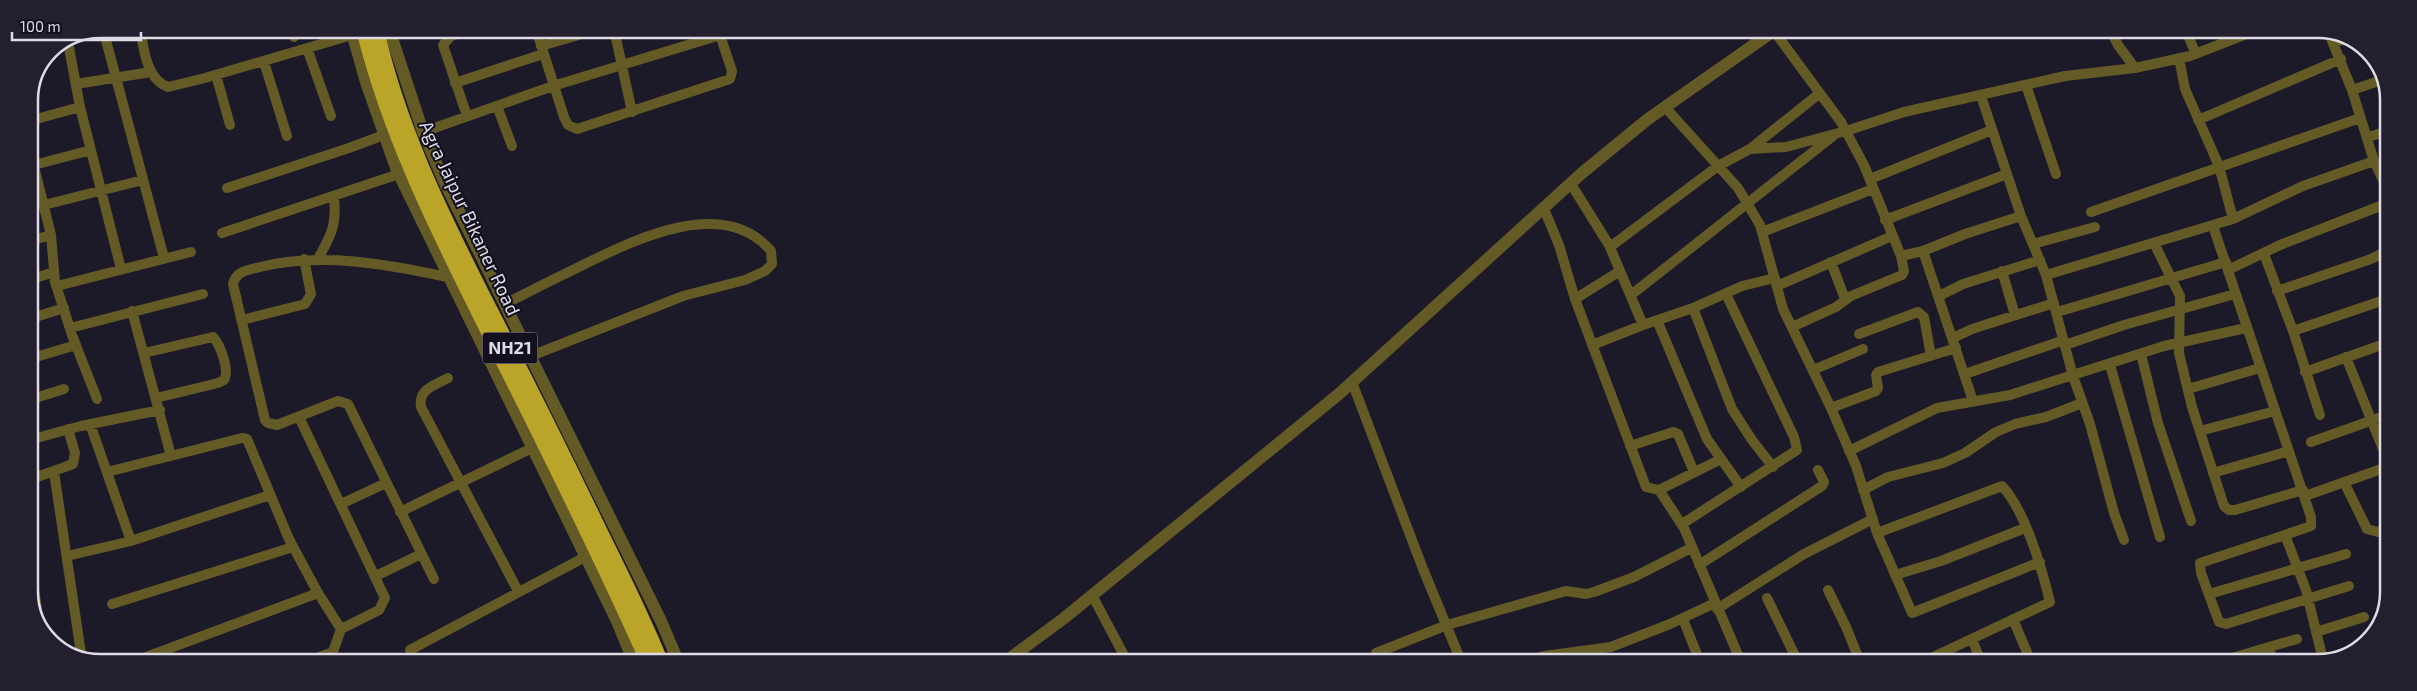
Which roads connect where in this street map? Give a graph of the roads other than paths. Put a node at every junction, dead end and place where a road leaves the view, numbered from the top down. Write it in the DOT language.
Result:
graph roads {
  1 [pos="105,38"];
  2 [pos="142,38"];
  3 [pos="335,38"];
  4 [pos="357,38"];
  5 [pos="358,38"];
  6 [pos="378,38"];
  7 [pos="392,38"];
  8 [pos="448,38"];
  9 [pos="539,38"];
  10 [pos="575,38"];
  11 [pos="616,38"];
  12 [pos="704,38"];
  13 [pos="721,38"];
  14 [pos="1764,38"];
  15 [pos="1779,38"];
  16 [pos="2114,38"];
  17 [pos="2189,38"];
  18 [pos="2236,38"];
  19 [pos="2331,39"];
  20 [pos="2338,41"];
  21 [pos="2333,43"];
  22 [pos="69,46"];
  23 [pos="307,48"];
  24 [pos="542,50"];
  25 [pos="2196,54"];
  26 [pos="2179,58"];
  27 [pos="2341,60"];
  28 [pos="264,62"];
  29 [pos="622,66"];
  30 [pos="2135,68"];
  31 [pos="151,72"];
  32 [pos="210,77"];
  33 [pos="116,79"];
  34 [pos="2377,82"];
  35 [pos="455,83"];
  36 [pos="76,84"];
  37 [pos="2026,85"];
  38 [pos="552,86"];
  39 [pos="2352,90"];
  40 [pos="1820,93"];
  41 [pos="1981,96"];
  42 [pos="497,106"];
  43 [pos="80,107"];
  44 [pos="1665,107"];
  45 [pos="632,112"];
  46 [pos="331,116"];
  47 [pos="467,116"];
  48 [pos="2360,118"];
  49 [pos="38,119"];
  50 [pos="2198,120"];
  51 [pos="230,125"];
  52 [pos="1992,130"];
  53 [pos="423,132"];
  54 [pos="1841,132"];
  55 [pos="2379,134"];
  56 [pos="384,135"];
  57 [pos="287,136"];
  58 [pos="2368,137"];
  59 [pos="512,146"];
  60 [pos="1750,149"];
  61 [pos="91,150"];
  62 [pos="2374,161"];
  63 [pos="38,164"];
  64 [pos="1718,166"];
  65 [pos="2219,166"];
  66 [pos="2379,171"];
  67 [pos="399,174"];
  68 [pos="2007,174"];
  69 [pos="2056,174"];
  70 [pos="143,180"];
  71 [pos="38,181"];
  72 [pos="1571,184"];
  73 [pos="1871,184"];
  74 [pos="227,188"];
  75 [pos="101,191"];
  76 [pos="334,198"];
  77 [pos="1747,204"];
  78 [pos="44,205"];
  79 [pos="2379,206"];
  80 [pos="1544,209"];
  81 [pos="2091,212"];
  82 [pos="2021,216"];
  83 [pos="2234,219"];
  84 [pos="1885,220"];
  85 [pos="2213,226"];
  86 [pos="2095,227"];
  87 [pos="1762,232"];
  88 [pos="222,233"];
  89 [pos="50,235"];
  90 [pos="1892,236"];
  91 [pos="38,238"];
  92 [pos="2154,243"];
  93 [pos="2033,244"];
  94 [pos="1610,247"];
  95 [pos="1923,251"];
  96 [pos="191,252"];
  97 [pos="2264,254"];
  98 [pos="2379,255"];
  99 [pos="1901,256"];
  100 [pos="164,258"];
  101 [pos="304,259"];
  102 [pos="318,259"];
  103 [pos="2040,260"];
  104 [pos="1830,262"];
  105 [pos="2227,266"];
  106 [pos="121,269"];
  107 [pos="1620,271"];
  108 [pos="54,272"];
  109 [pos="2002,272"];
  110 [pos="2046,275"];
  111 [pos="38,277"];
  112 [pos="447,277"];
  113 [pos="2172,279"];
  114 [pos="1776,282"];
  115 [pos="57,286"];
  116 [pos="2277,291"];
  117 [pos="203,294"];
  118 [pos="1726,294"];
  119 [pos="2235,294"];
  120 [pos="1631,295"];
  121 [pos="1939,296"];
  122 [pos="1575,299"];
  123 [pos="1845,299"];
  124 [pos="2379,302"];
  125 [pos="505,304"];
  126 [pos="64,308"];
  127 [pos="1693,308"];
  128 [pos="2055,308"];
  129 [pos="2180,310"];
  130 [pos="132,311"];
  131 [pos="2015,315"];
  132 [pos="38,317"];
  133 [pos="242,320"];
  134 [pos="1657,320"];
  135 [pos="1643,326"];
  136 [pos="1792,327"];
  137 [pos="70,328"];
  138 [pos="2246,328"];
  139 [pos="2293,331"];
  140 [pos="1859,334"];
  141 [pos="2179,342"];
  142 [pos="1954,343"];
  143 [pos="2065,343"];
  144 [pos="1592,344"];
  145 [pos="76,345"];
  146 [pos="2380,346"];
  147 [pos="1863,349"];
  148 [pos="144,353"];
  149 [pos="2141,354"];
  150 [pos="38,356"];
  151 [pos="531,356"];
  152 [pos="1931,356"];
  153 [pos="2346,357"];
  154 [pos="2110,365"];
  155 [pos="2260,368"];
  156 [pos="1814,370"];
  157 [pos="2305,372"];
  158 [pos="1965,374"];
  159 [pos="2073,376"];
  160 [pos="448,378"];
  161 [pos="1352,382"];
  162 [pos="64,389"];
  163 [pos="2188,390"];
  164 [pos="38,397"];
  165 [pos="156,398"];
  166 [pos="97,399"];
  167 [pos="1973,401"];
  168 [pos="2082,403"];
  169 [pos="1831,408"];
  170 [pos="160,410"];
  171 [pos="2276,411"];
  172 [pos="2320,415"];
  173 [pos="299,417"];
  174 [pos="2380,417"];
  175 [pos="2371,420"];
  176 [pos="90,424"];
  177 [pos="68,429"];
  178 [pos="2200,431"];
  179 [pos="38,437"];
  180 [pos="2312,442"];
  181 [pos="2380,443"];
  182 [pos="1630,446"];
  183 [pos="532,448"];
  184 [pos="1849,450"];
  185 [pos="2289,451"];
  186 [pos="171,456"];
  187 [pos="1721,459"];
  188 [pos="1773,467"];
  189 [pos="2380,469"];
  190 [pos="1818,470"];
  191 [pos="54,472"];
  192 [pos="107,472"];
  193 [pos="1694,472"];
  194 [pos="2213,473"];
  195 [pos="38,477"];
  196 [pos="2344,482"];
  197 [pos="460,483"];
  198 [pos="386,484"];
  199 [pos="1741,487"];
  200 [pos="1659,490"];
  201 [pos="1863,490"];
  202 [pos="2304,493"];
  203 [pos="270,495"];
  204 [pos="341,504"];
  205 [pos="400,512"];
  206 [pos="1873,519"];
  207 [pos="2191,521"];
  208 [pos="1682,524"];
  209 [pos="2026,528"];
  210 [pos="2380,531"];
  211 [pos="1878,533"];
  212 [pos="2285,535"];
  213 [pos="2160,537"];
  214 [pos="2124,540"];
  215 [pos="131,541"];
  216 [pos="293,547"];
  217 [pos="1691,548"];
  218 [pos="421,554"];
  219 [pos="2346,554"];
  220 [pos="67,556"];
  221 [pos="585,557"];
  222 [pos="2040,562"];
  223 [pos="1700,565"];
  224 [pos="2297,568"];
  225 [pos="1895,575"];
  226 [pos="376,576"];
  227 [pos="434,579"];
  228 [pos="2349,586"];
  229 [pos="1828,590"];
  230 [pos="518,591"];
  231 [pos="318,593"];
  232 [pos="2208,594"];
  233 [pos="1092,595"];
  234 [pos="1767,598"];
  235 [pos="2308,600"];
  236 [pos="112,604"];
  237 [pos="1716,606"];
  238 [pos="2364,616"];
  239 [pos="1683,619"];
  240 [pos="2013,619"];
  241 [pos="623,621"];
  242 [pos="348,625"];
  243 [pos="1447,626"];
  244 [pos="2316,632"];
  245 [pos="1972,639"];
  246 [pos="2297,639"];
  247 [pos="2269,647"];
  248 [pos="81,650"];
  249 [pos="410,650"];
  250 [pos="1376,653"];
  251 [pos="154,654"];
  252 [pos="328,654"];
  253 [pos="631,654"];
  254 [pos="643,654"];
  255 [pos="658,654"];
  256 [pos="675,654"];
  257 [pos="1015,654"];
  258 [pos="1123,654"];
  259 [pos="1458,654"];
  260 [pos="1559,654"];
  261 [pos="1697,654"];
  262 [pos="1737,654"];
  263 [pos="1794,654"];
  264 [pos="1857,654"];
  265 [pos="1938,654"];
  266 [pos="1978,654"];
  267 [pos="2028,654"];
  268 [pos="2245,654"];
  269 [pos="2271,654"];
  270 [pos="2319,654"];
  1 -- 33 [label="street"];
  2 -- 31 [label="street"];
  3 -- 23 [label="street"];
  4 -- 56 [label="street"];
  5 -- 241 [label="highway, Agra Jaipur Bikaner Road / NH21"];
  6 -- 255 [label="highway, Agra Jaipur Bikaner Road / NH21"];
  7 -- 53 [label="street"];
  8 -- 35 [label="street"];
  9 -- 24 [label="street"];
  10 -- 24 [label="street"];
  11 -- 29 [label="street"];
  12 -- 29 [label="street"];
  13 -- 45 [label="street"];
  14 -- 44 [label="street"];
  15 -- 40 [label="street"];
  16 -- 30 [label="street"];
  17 -- 25 [label="street"];
  18 -- 25 [label="street"];
  19 -- 21 [label="street"];
  20 -- 21 [label="street"];
  21 -- 27 [label="street"];
  22 -- 36 [label="street"];
  23 -- 28 [label="street"];
  23 -- 46 [label="street"];
  24 -- 35 [label="street"];
  24 -- 38 [label="street"];
  25 -- 26 [label="street"];
  26 -- 30 [label="street"];
  26 -- 50 [label="street"];
  27 -- 39 [label="street"];
  27 -- 50 [label="street"];
  28 -- 32 [label="street"];
  28 -- 57 [label="street"];
  29 -- 38 [label="street"];
  29 -- 45 [label="street"];
  30 -- 37 [label="street"];
  31 -- 32 [label="street"];
  31 -- 33 [label="street"];
  32 -- 51 [label="street"];
  33 -- 36 [label="street"];
  33 -- 70 [label="street"];
  34 -- 39 [label="street"];
  35 -- 47 [label="street"];
  36 -- 43 [label="street"];
  37 -- 41 [label="street"];
  37 -- 69 [label="street"];
  38 -- 42 [label="street"];
  38 -- 45 [label="street"];
  39 -- 48 [label="street"];
  40 -- 54 [label="street"];
  40 -- 60 [label="street"];
  41 -- 52 [label="street"];
  41 -- 54 [label="street"];
  42 -- 47 [label="street"];
  42 -- 59 [label="street"];
  43 -- 49 [label="street"];
  43 -- 61 [label="street"];
  44 -- 64 [label="street"];
  44 -- 72 [label="street"];
  47 -- 53 [label="street"];
  48 -- 58 [label="street"];
  48 -- 65 [label="street"];
  50 -- 65 [label="street"];
  52 -- 68 [label="street"];
  52 -- 73 [label="street"];
  53 -- 125 [label="street"];
  54 -- 60 [label="street"];
  54 -- 73 [label="street"];
  54 -- 77 [label="street"];
  55 -- 58 [label="street"];
  56 -- 67 [label="street"];
  56 -- 74 [label="street"];
  58 -- 62 [label="street"];
  60 -- 64 [label="street"];
  61 -- 63 [label="street"];
  61 -- 75 [label="street"];
  62 -- 66 [label="street"];
  62 -- 83 [label="street"];
  64 -- 77 [label="street"];
  64 -- 94 [label="street"];
  65 -- 81 [label="street"];
  65 -- 83 [label="street"];
  67 -- 76 [label="street"];
  67 -- 112 [label="street"];
  68 -- 82 [label="street"];
  68 -- 84 [label="street"];
  70 -- 75 [label="street"];
  70 -- 100 [label="street"];
  71 -- 78 [label="street"];
  72 -- 80 [label="street"];
  72 -- 94 [label="street"];
  73 -- 84 [label="street"];
  73 -- 87 [label="street"];
  75 -- 78 [label="street"];
  75 -- 106 [label="street"];
  76 -- 88 [label="street"];
  76 -- 102 [label="street"];
  77 -- 87 [label="street"];
  77 -- 120 [label="street"];
  78 -- 89 [label="street"];
  79 -- 97 [label="street"];
  80 -- 122 [label="street"];
  80 -- 161 [label="street"];
  82 -- 93 [label="street"];
  82 -- 95 [label="street"];
  83 -- 85 [label="street"];
  84 -- 90 [label="street"];
  85 -- 92 [label="street"];
  85 -- 105 [label="street"];
  86 -- 93 [label="street"];
  87 -- 114 [label="street"];
  89 -- 91 [label="street"];
  89 -- 108 [label="street"];
  90 -- 99 [label="street"];
  90 -- 104 [label="street"];
  92 -- 110 [label="street"];
  92 -- 113 [label="street"];
  93 -- 103 [label="street"];
  94 -- 107 [label="street"];
  95 -- 99 [label="street"];
  95 -- 121 [label="street"];
  96 -- 100 [label="street"];
  97 -- 105 [label="street"];
  97 -- 116 [label="street"];
  98 -- 116 [label="street"];
  99 -- 123 [label="street"];
  100 -- 106 [label="street"];
  101 -- 102 [label="street"];
  101 -- 133 [label="street"];
  101 -- 133 [label="street"];
  102 -- 112 [label="street"];
  103 -- 109 [label="street"];
  103 -- 110 [label="street"];
  104 -- 114 [label="street"];
  104 -- 123 [label="street"];
  105 -- 113 [label="street"];
  105 -- 119 [label="street"];
  106 -- 115 [label="street"];
  107 -- 120 [label="street"];
  107 -- 122 [label="street"];
  108 -- 111 [label="street"];
  108 -- 115 [label="street"];
  109 -- 121 [label="street"];
  109 -- 131 [label="street"];
  110 -- 128 [label="street"];
  112 -- 183 [label="street"];
  113 -- 128 [label="street"];
  113 -- 129 [label="street"];
  114 -- 118 [label="street"];
  114 -- 136 [label="street"];
  115 -- 126 [label="street"];
  116 -- 139 [label="street"];
  117 -- 130 [label="street"];
  118 -- 127 [label="street"];
  118 -- 188 [label="street"];
  119 -- 129 [label="street"];
  119 -- 138 [label="street"];
  120 -- 135 [label="street"];
  121 -- 142 [label="street"];
  122 -- 144 [label="street"];
  123 -- 136 [label="street"];
  124 -- 139 [label="street"];
  125 -- 151 [label="street"];
  125 -- 151 [label="street"];
  126 -- 132 [label="street"];
  126 -- 137 [label="street"];
  127 -- 134 [label="street"];
  127 -- 188 [label="street"];
  128 -- 131 [label="street"];
  128 -- 143 [label="street"];
  129 -- 141 [label="street"];
  129 -- 143 [label="street"];
  130 -- 137 [label="street"];
  130 -- 148 [label="street"];
  131 -- 142 [label="street"];
  133 -- 173 [label="street"];
  134 -- 135 [label="street"];
  134 -- 187 [label="street"];
  135 -- 144 [label="street"];
  136 -- 156 [label="street"];
  137 -- 145 [label="street"];
  138 -- 141 [label="street"];
  138 -- 155 [label="street"];
  139 -- 157 [label="street"];
  140 -- 152 [label="street"];
  141 -- 149 [label="street"];
  141 -- 163 [label="street"];
  142 -- 152 [label="street"];
  142 -- 158 [label="street"];
  143 -- 158 [label="street"];
  143 -- 159 [label="street"];
  144 -- 182 [label="street"];
  145 -- 150 [label="street"];
  145 -- 166 [label="street"];
  146 -- 153 [label="street"];
  147 -- 156 [label="street"];
  148 -- 165 [label="street"];
  148 -- 165 [label="street"];
  149 -- 154 [label="street"];
  149 -- 207 [label="street"];
  151 -- 256 [label="street"];
  152 -- 169 [label="street"];
  153 -- 157 [label="street"];
  153 -- 175 [label="street"];
  154 -- 159 [label="street"];
  154 -- 213 [label="street"];
  155 -- 163 [label="street"];
  155 -- 171 [label="street"];
  156 -- 169 [label="street"];
  157 -- 172 [label="street"];
  158 -- 167 [label="street"];
  159 -- 167 [label="street"];
  159 -- 168 [label="street"];
  160 -- 197 [label="street"];
  161 -- 233 [label="street"];
  161 -- 243 [label="street"];
  162 -- 164 [label="street"];
  163 -- 178 [label="street"];
  165 -- 170 [label="street"];
  167 -- 184 [label="street"];
  168 -- 201 [label="street"];
  168 -- 214 [label="street"];
  169 -- 184 [label="street"];
  170 -- 176 [label="street"];
  170 -- 186 [label="street"];
  171 -- 178 [label="street"];
  171 -- 185 [label="street"];
  173 -- 198 [label="street"];
  173 -- 204 [label="street"];
  174 -- 175 [label="street"];
  175 -- 180 [label="street"];
  175 -- 181 [label="street"];
  176 -- 177 [label="street"];
  176 -- 192 [label="street"];
  177 -- 179 [label="street"];
  177 -- 191 [label="street"];
  178 -- 194 [label="street"];
  182 -- 193 [label="street"];
  182 -- 200 [label="street"];
  183 -- 197 [label="street"];
  183 -- 221 [label="street"];
  184 -- 201 [label="street"];
  185 -- 194 [label="street"];
  185 -- 202 [label="street"];
  186 -- 192 [label="street"];
  186 -- 203 [label="street"];
  187 -- 193 [label="street"];
  187 -- 199 [label="street"];
  188 -- 199 [label="street"];
  189 -- 196 [label="street"];
  190 -- 223 [label="street"];
  191 -- 195 [label="street"];
  191 -- 220 [label="street"];
  192 -- 215 [label="street"];
  193 -- 200 [label="street"];
  194 -- 202 [label="street"];
  196 -- 202 [label="street"];
  196 -- 210 [label="street"];
  197 -- 205 [label="street"];
  197 -- 230 [label="street"];
  198 -- 204 [label="street"];
  198 -- 205 [label="street"];
  199 -- 208 [label="street"];
  200 -- 208 [label="street"];
  201 -- 206 [label="street"];
  202 -- 212 [label="street"];
  203 -- 215 [label="street"];
  203 -- 216 [label="street"];
  204 -- 226 [label="street"];
  205 -- 218 [label="street"];
  206 -- 211 [label="street"];
  206 -- 237 [label="street"];
  208 -- 217 [label="street"];
  209 -- 211 [label="street"];
  209 -- 222 [label="street"];
  209 -- 225 [label="street"];
  211 -- 225 [label="street"];
  212 -- 224 [label="street"];
  212 -- 232 [label="street"];
  215 -- 220 [label="street"];
  216 -- 231 [label="street"];
  216 -- 236 [label="street"];
  217 -- 223 [label="street"];
  217 -- 243 [label="street"];
  218 -- 226 [label="street"];
  218 -- 227 [label="street"];
  219 -- 224 [label="street"];
  220 -- 248 [label="street"];
  221 -- 230 [label="street"];
  221 -- 241 [label="street"];
  222 -- 225 [label="street"];
  222 -- 240 [label="street"];
  223 -- 237 [label="street"];
  224 -- 232 [label="street"];
  224 -- 235 [label="street"];
  226 -- 242 [label="street"];
  228 -- 235 [label="street"];
  229 -- 264 [label="street"];
  230 -- 249 [label="street"];
  231 -- 242 [label="street"];
  231 -- 251 [label="street"];
  232 -- 235 [label="street"];
  233 -- 257 [label="street"];
  233 -- 258 [label="street"];
  234 -- 263 [label="street"];
  235 -- 244 [label="street"];
  237 -- 239 [label="street"];
  237 -- 262 [label="street"];
  238 -- 244 [label="street"];
  239 -- 260 [label="street"];
  239 -- 261 [label="street"];
  240 -- 245 [label="street"];
  240 -- 267 [label="street"];
  241 -- 253 [label="street"];
  241 -- 254 [label="highway, Agra Jaipur Bikaner Road / NH21"];
  242 -- 252 [label="street"];
  243 -- 250 [label="street"];
  243 -- 259 [label="street"];
  244 -- 270 [label="street"];
  245 -- 265 [label="street"];
  245 -- 266 [label="street"];
  246 -- 247 [label="street"];
  247 -- 268 [label="street"];
  247 -- 269 [label="street"];
}
